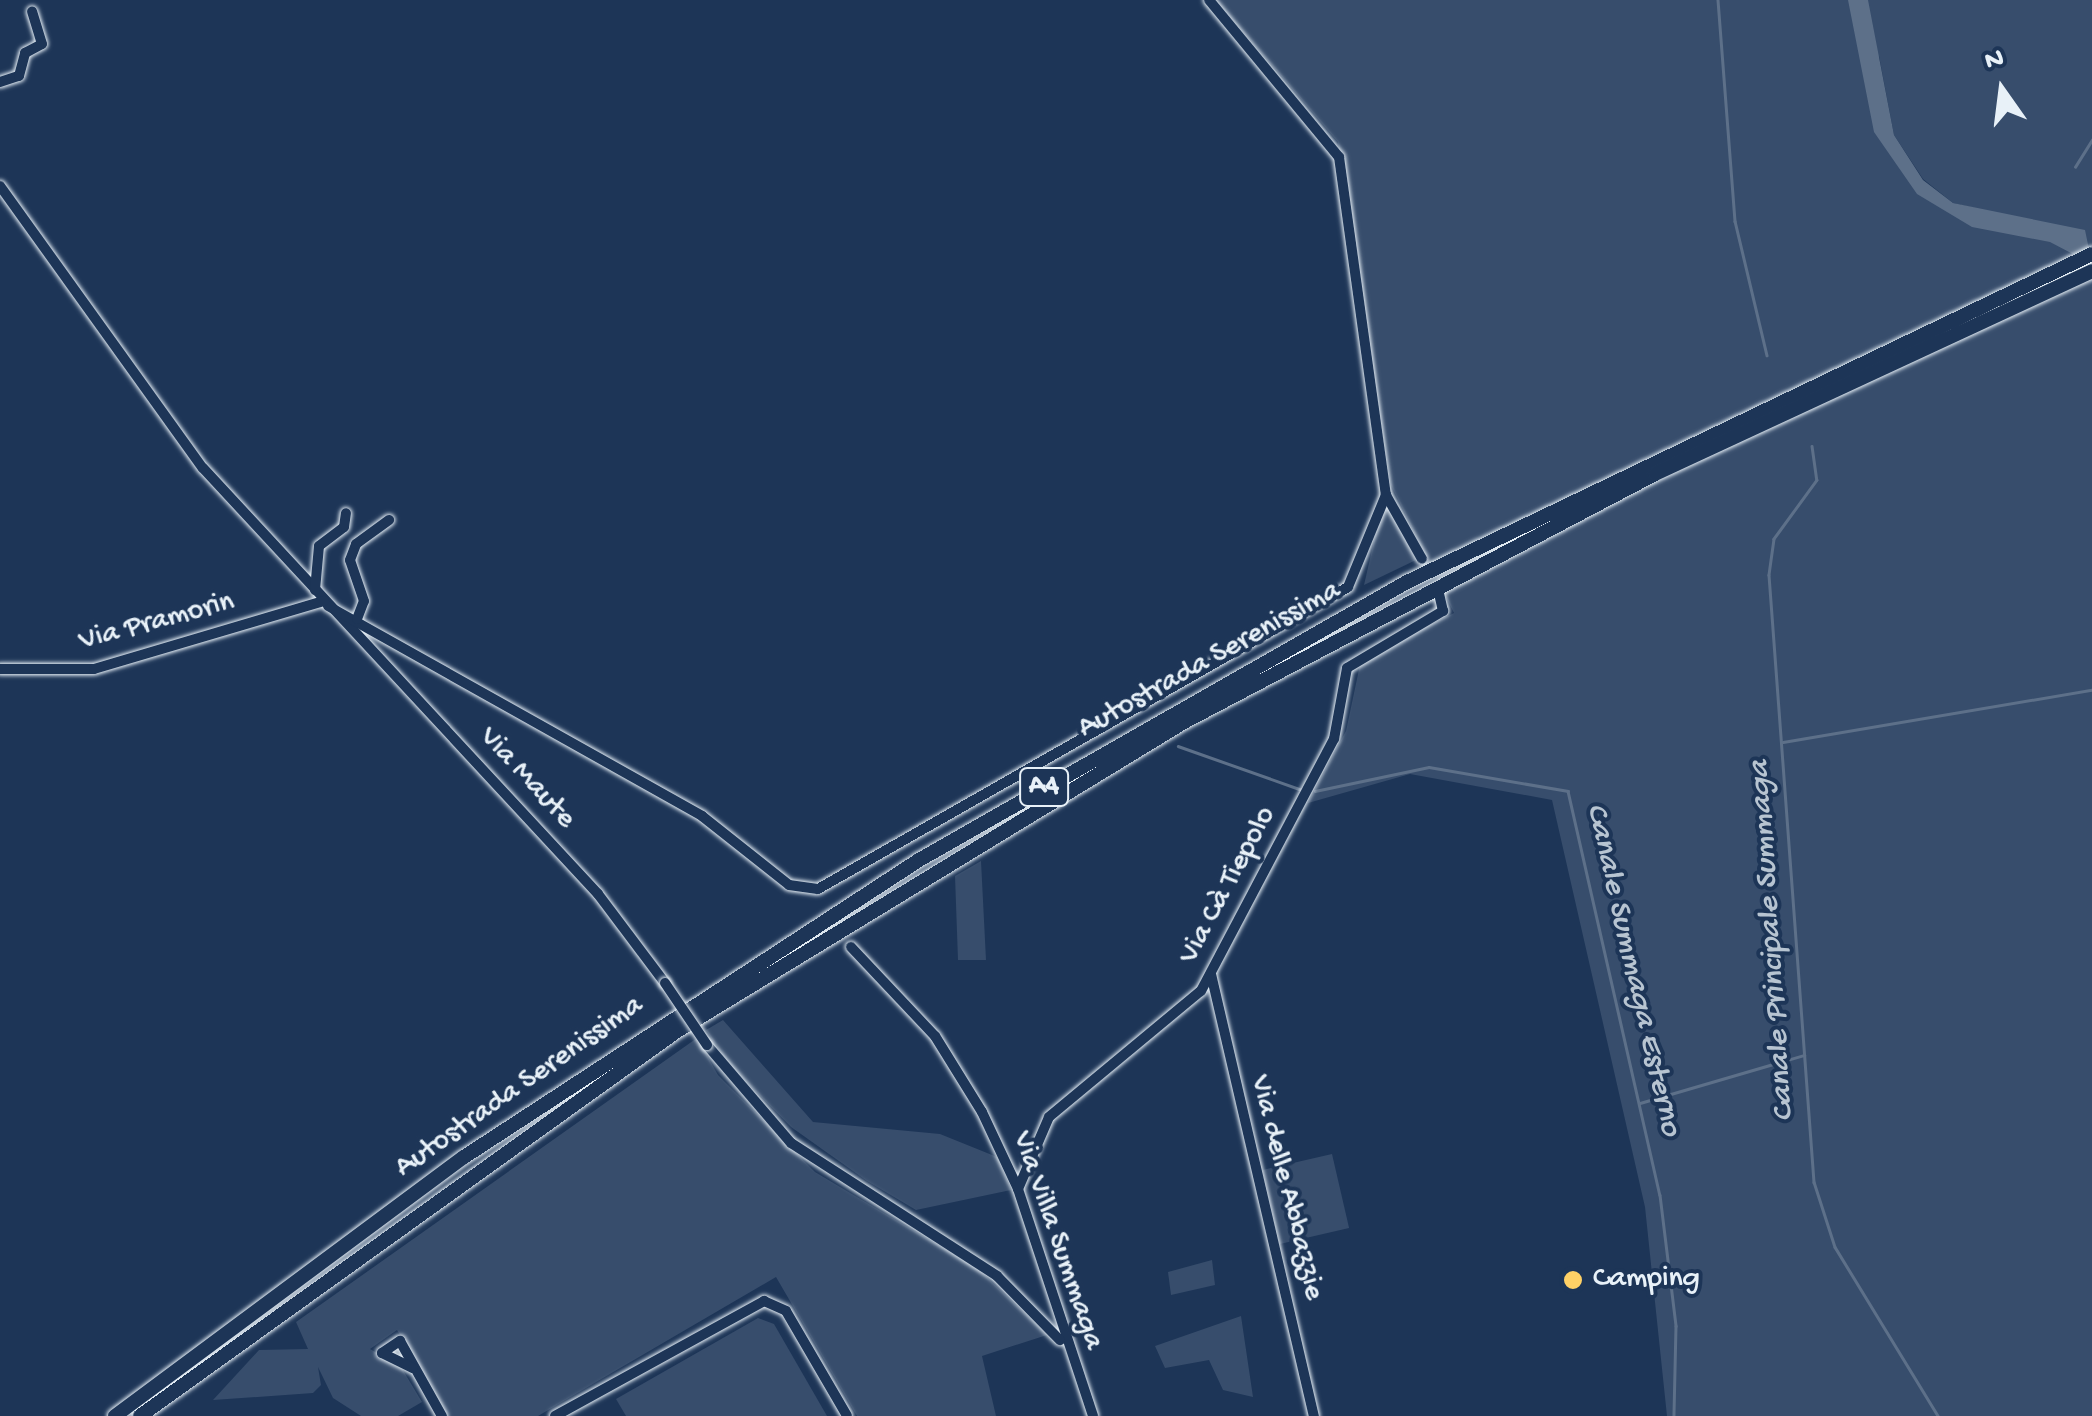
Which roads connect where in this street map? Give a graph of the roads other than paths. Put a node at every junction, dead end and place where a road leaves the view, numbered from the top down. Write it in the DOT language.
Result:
graph roads {
  1 [pos="1208,0"];
  2 [pos="32,11"];
  3 [pos="0,82"];
  4 [pos="0,186"];
  5 [pos="2092,254"];
  6 [pos="2092,271"];
  7 [pos="2048,283"];
  8 [pos="1386,495"];
  9 [pos="346,513"];
  10 [pos="389,520"];
  11 [pos="1422,559"];
  12 [pos="315,590"];
  13 [pos="1439,594"];
  14 [pos="326,604"];
  15 [pos="357,618"];
  16 [pos="395,640"];
  17 [pos="382,662"];
  18 [pos="0,669"];
  19 [pos="851,947"];
  20 [pos="1210,972"];
  21 [pos="1018,1189"];
  22 [pos="1052,1299"];
  23 [pos="1032,1308"];
  24 [pos="1067,1349"];
  25 [pos="414,1368"];
  26 [pos="115,1416"];
  27 [pos="140,1416"];
  28 [pos="442,1416"];
  29 [pos="555,1416"];
  30 [pos="847,1416"];
  31 [pos="1093,1416"];
  32 [pos="1314,1416"];
  1 -- 8 [label="street"];
  2 -- 3 [label="street"];
  4 -- 12 [label="street, Via Maute"];
  5 -- 7 [label="highway, Autostrada Serenissima / A4"];
  6 -- 7 [label="highway, Autostrada Serenissima / A4"];
  7 -- 26 [label="highway, Autostrada Serenissima / A4"];
  7 -- 27 [label="highway, Autostrada Serenissima / A4"];
  8 -- 11 [label="street"];
  8 -- 16 [label="street"];
  9 -- 12 [label="street"];
  10 -- 15 [label="street"];
  12 -- 14 [label="street, Via Maute"];
  13 -- 20 [label="street, Via Cà Tiepolo"];
  14 -- 15 [label="street"];
  14 -- 17 [label="street, Via Maute"];
  14 -- 18 [label="street, Via Pramorin"];
  15 -- 16 [label="street"];
  16 -- 17 [label="street"];
  17 -- 23 [label="street, Via Maute, bridge"];
  19 -- 21 [label="street, Via Villa Summaga"];
  20 -- 21 [label="street, Via Cà Tiepolo"];
  20 -- 32 [label="street, Via delle Abbazzie"];
  21 -- 22 [label="street, Via Villa Summaga"];
  22 -- 23 [label="street"];
  22 -- 24 [label="street, Via Villa Summaga"];
  23 -- 24 [label="street, Via Maute"];
  24 -- 31 [label="street, Via Villa Summaga"];
  25 -- 28 [label="street"];
  29 -- 30 [label="street"];
}
